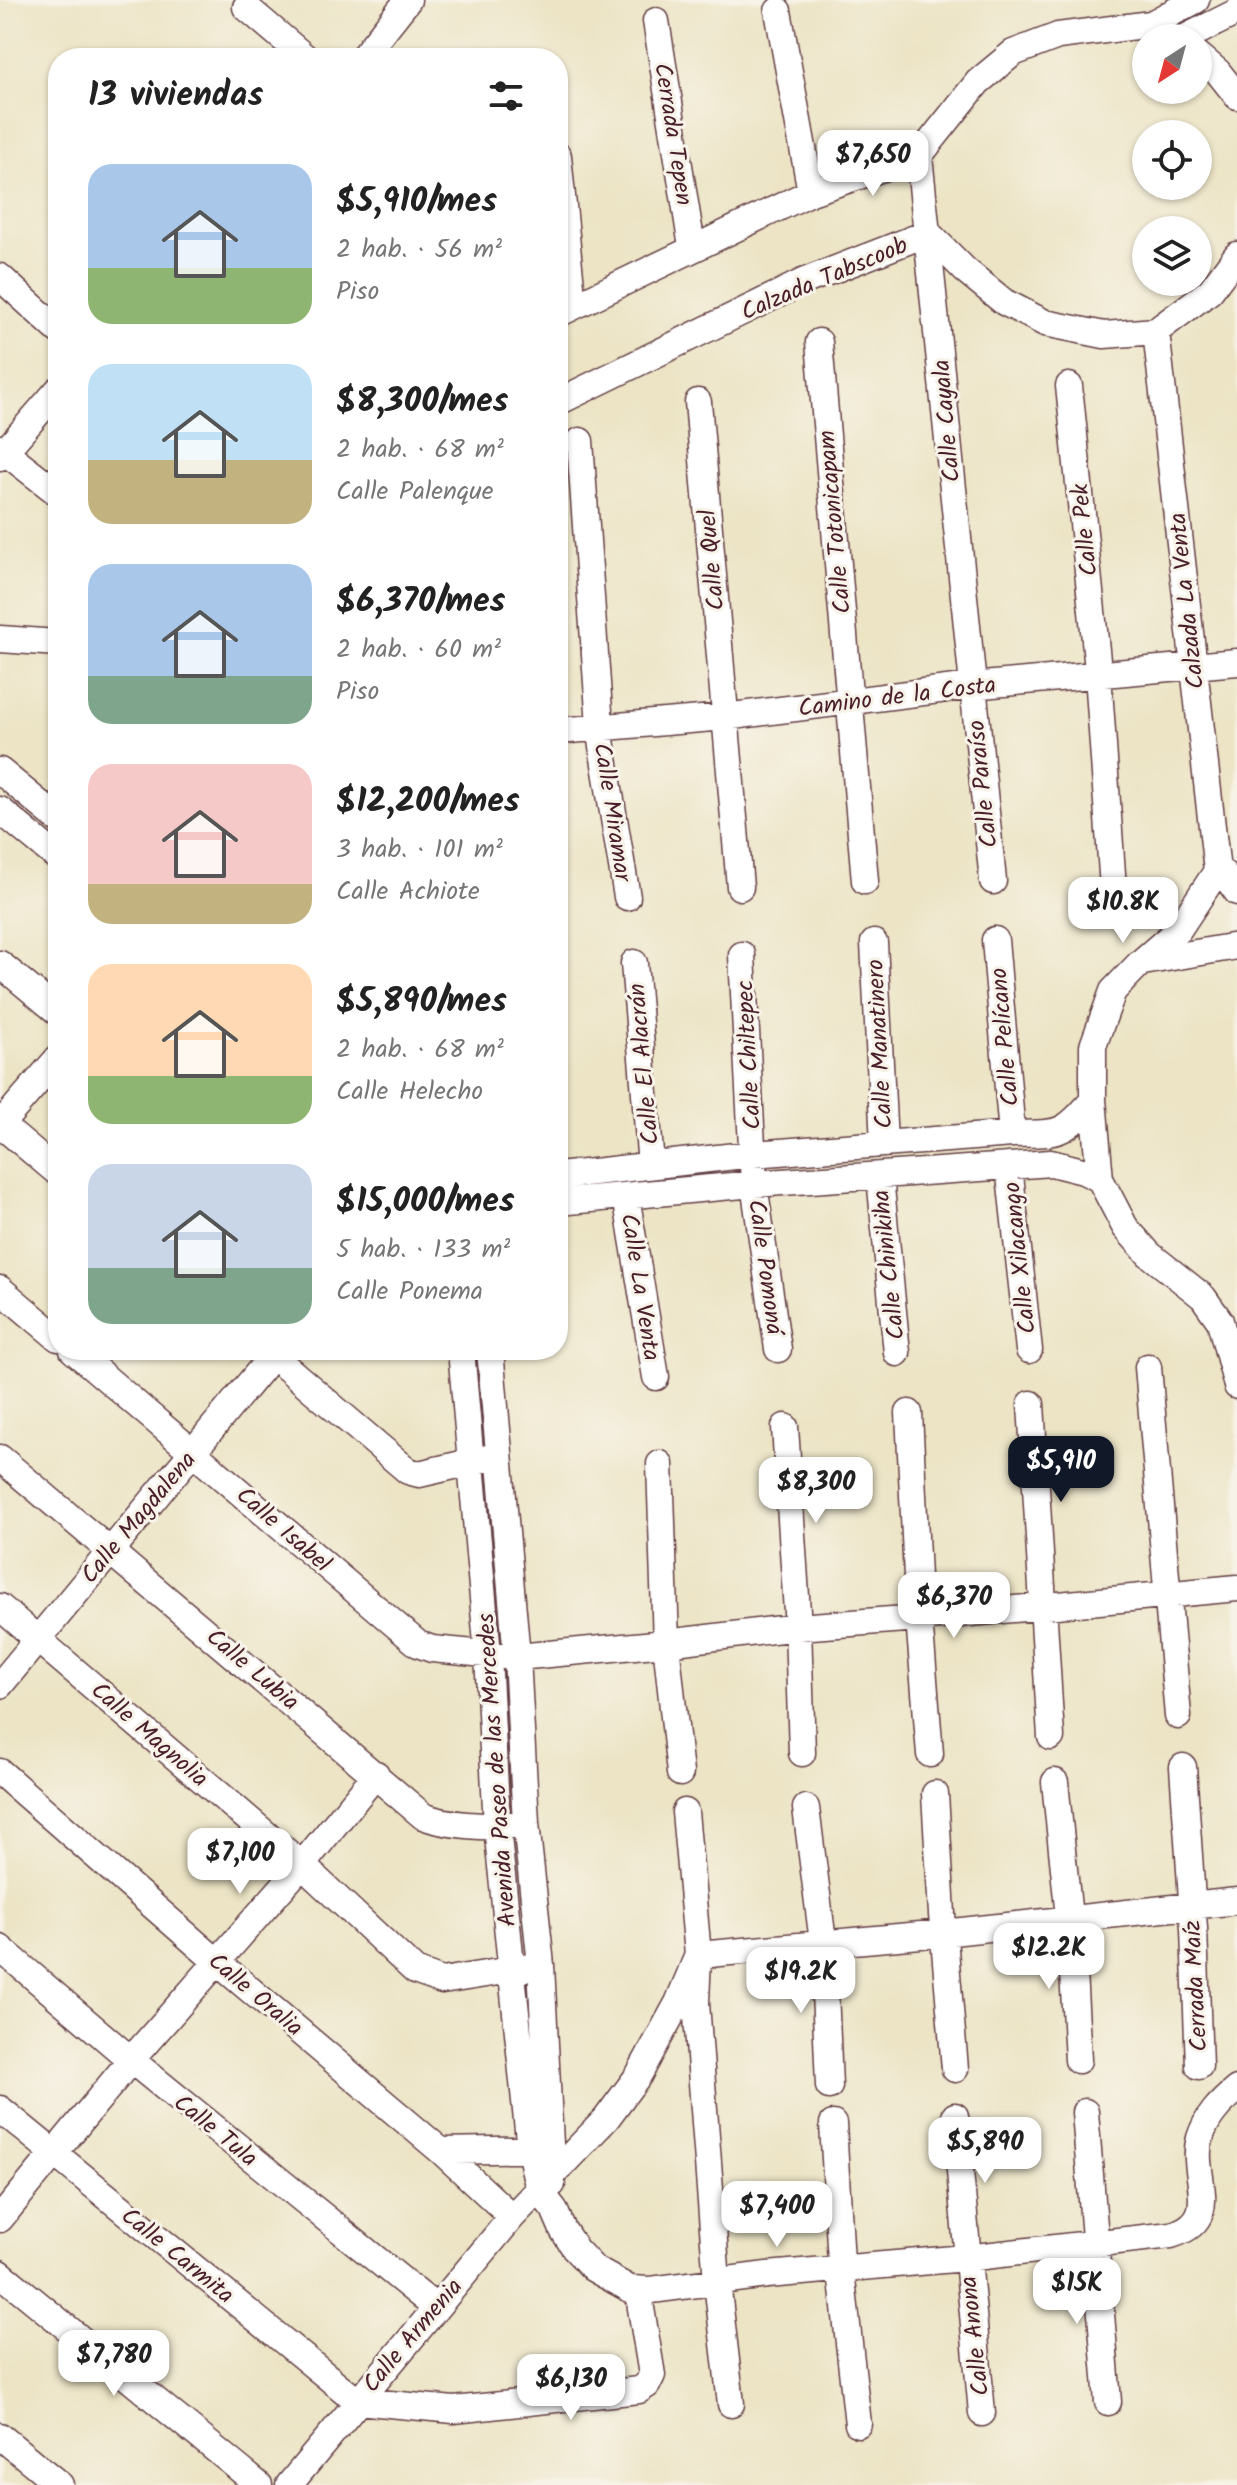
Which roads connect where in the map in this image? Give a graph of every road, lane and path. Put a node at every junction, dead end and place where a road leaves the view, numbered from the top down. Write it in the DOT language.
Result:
graph roads {
  1 [pos="408,0"];
  2 [pos="1196,0"];
  3 [pos="246,7"];
  4 [pos="778,11"];
  5 [pos="1237,12"];
  6 [pos="656,21"];
  7 [pos="1151,24"];
  8 [pos="1212,24"];
  9 [pos="1132,26"];
  10 [pos="294,48"];
  11 [pos="370,48"];
  12 [pos="1212,67"];
  13 [pos="1237,96"];
  14 [pos="919,156"];
  15 [pos="811,192"];
  16 [pos="928,233"];
  17 [pos="692,247"];
  18 [pos="1237,255"];
  19 [pos="0,277"];
  20 [pos="568,309"];
  21 [pos="48,321"];
  22 [pos="1156,331"];
  23 [pos="819,342"];
  24 [pos="1069,386"];
  25 [pos="568,397"];
  26 [pos="48,401"];
  27 [pos="698,402"];
  28 [pos="580,441"];
  29 [pos="1,452"];
  30 [pos="48,486"];
  31 [pos="0,639"];
  32 [pos="48,642"];
  33 [pos="1237,662"];
  34 [pos="1193,665"];
  35 [pos="1098,675"];
  36 [pos="971,686"];
  37 [pos="848,701"];
  38 [pos="725,717"];
  39 [pos="600,726"];
  40 [pos="568,730"];
  41 [pos="0,771"];
  42 [pos="0,810"];
  43 [pos="48,811"];
  44 [pos="48,850"];
  45 [pos="1217,871"];
  46 [pos="865,881"];
  47 [pos="993,881"];
  48 [pos="740,887"];
  49 [pos="1113,888"];
  50 [pos="1237,892"];
  51 [pos="627,897"];
  52 [pos="995,940"];
  53 [pos="874,943"];
  54 [pos="1237,946"];
  55 [pos="742,955"];
  56 [pos="634,963"];
  57 [pos="1140,963"];
  58 [pos="0,964"];
  59 [pos="48,1004"];
  60 [pos="48,1069"];
  61 [pos="1093,1100"];
  62 [pos="0,1124"];
  63 [pos="1012,1134"];
  64 [pos="884,1144"];
  65 [pos="753,1154"];
  66 [pos="48,1165"];
  67 [pos="651,1165"];
  68 [pos="1009,1166"];
  69 [pos="568,1175"];
  70 [pos="880,1177"];
  71 [pos="1100,1179"];
  72 [pos="754,1184"];
  73 [pos="626,1196"];
  74 [pos="568,1201"];
  75 [pos="0,1289"];
  76 [pos="48,1330"];
  77 [pos="778,1349"];
  78 [pos="1029,1350"];
  79 [pos="897,1353"];
  80 [pos="85,1360"];
  81 [pos="266,1360"];
  82 [pos="281,1360"];
  83 [pos="462,1360"];
  84 [pos="491,1360"];
  85 [pos="1148,1367"];
  86 [pos="656,1377"];
  87 [pos="1237,1386"];
  88 [pos="1031,1404"];
  89 [pos="909,1413"];
  90 [pos="785,1427"];
  91 [pos="193,1450"];
  92 [pos="499,1455"];
  93 [pos="0,1458"];
  94 [pos="472,1462"];
  95 [pos="660,1464"];
  96 [pos="111,1549"];
  97 [pos="1237,1588"];
  98 [pos="1165,1596"];
  99 [pos="1042,1606"];
  100 [pos="0,1607"];
  101 [pos="919,1618"];
  102 [pos="798,1627"];
  103 [pos="39,1638"];
  104 [pos="666,1643"];
  105 [pos="488,1655"];
  106 [pos="517,1657"];
  107 [pos="0,1685"];
  108 [pos="1178,1716"];
  109 [pos="1051,1737"];
  110 [pos="802,1753"];
  111 [pos="930,1754"];
  112 [pos="1183,1767"];
  113 [pos="0,1772"];
  114 [pos="680,1773"];
  115 [pos="376,1774"];
  116 [pos="1055,1782"];
  117 [pos="935,1794"];
  118 [pos="806,1808"];
  119 [pos="685,1812"];
  120 [pos="526,1823"];
  121 [pos="497,1827"];
  122 [pos="302,1865"];
  123 [pos="1237,1901"];
  124 [pos="1191,1906"];
  125 [pos="1069,1919"];
  126 [pos="943,1933"];
  127 [pos="823,1942"];
  128 [pos="0,1948"];
  129 [pos="698,1955"];
  130 [pos="216,1961"];
  131 [pos="541,1965"];
  132 [pos="512,1970"];
  133 [pos="131,2060"];
  134 [pos="1078,2060"];
  135 [pos="1199,2066"];
  136 [pos="955,2069"];
  137 [pos="829,2086"];
  138 [pos="1237,2089"];
  139 [pos="0,2109"];
  140 [pos="1085,2112"];
  141 [pos="955,2116"];
  142 [pos="833,2124"];
  143 [pos="540,2149"];
  144 [pos="441,2151"];
  145 [pos="54,2155"];
  146 [pos="548,2192"];
  147 [pos="512,2217"];
  148 [pos="0,2219"];
  149 [pos="1095,2245"];
  150 [pos="966,2258"];
  151 [pos="843,2268"];
  152 [pos="0,2273"];
  153 [pos="717,2282"];
  154 [pos="638,2290"];
  155 [pos="435,2307"];
  156 [pos="357,2401"];
  157 [pos="1108,2402"];
  158 [pos="731,2404"];
  159 [pos="982,2413"];
  160 [pos="858,2424"];
  161 [pos="0,2436"];
  162 [pos="60,2485"];
  163 [pos="259,2485"];
  164 [pos="289,2485"];
  1 -- 11 [label="street"];
  2 -- 7 [label="street"];
  3 -- 10 [label="street"];
  4 -- 15 [label="street"];
  5 -- 8 [label="street"];
  6 -- 17 [label="street, Cerrada Tepen"];
  9 -- 14 [label="street"];
  12 -- 13 [label="street"];
  14 -- 15 [label="street"];
  14 -- 16 [label="street, Calle Cayala"];
  15 -- 17 [label="street"];
  16 -- 22 [label="street, Calzada Tabscoob"];
  16 -- 25 [label="street, Calzada Tabscoob"];
  16 -- 36 [label="street, Calle Cayala"];
  17 -- 20 [label="street"];
  18 -- 22 [label="street"];
  19 -- 21 [label="street"];
  22 -- 34 [label="street, Calzada La Venta"];
  23 -- 37 [label="street, Calle Totonicapam"];
  24 -- 35 [label="street, Calle Pek"];
  26 -- 29 [label="street"];
  27 -- 38 [label="street, Calle Quel"];
  28 -- 39 [label="street, Calle Miramar"];
  29 -- 30 [label="street"];
  31 -- 32 [label="street"];
  33 -- 34 [label="street, Camino de la Costa"];
  34 -- 35 [label="street, Camino de la Costa"];
  34 -- 45 [label="street, Calzada La Venta"];
  35 -- 36 [label="street, Camino de la Costa"];
  35 -- 49 [label="street, Calle Pek"];
  36 -- 37 [label="street, Camino de la Costa"];
  36 -- 47 [label="street, Calle Paraíso"];
  37 -- 38 [label="street, Camino de la Costa"];
  37 -- 46 [label="street, Calle Totonicapam"];
  38 -- 39 [label="street, Camino de la Costa"];
  38 -- 48 [label="street, Calle Quel"];
  39 -- 40 [label="street, Camino de la Costa"];
  39 -- 51 [label="street, Calle Miramar"];
  41 -- 43 [label="street"];
  42 -- 44 [label="street"];
  45 -- 50 [label="street"];
  45 -- 57 [label="street"];
  52 -- 63 [label="street, Calle Pelícano"];
  53 -- 64 [label="street, Calle Manatinero"];
  54 -- 57 [label="street"];
  55 -- 65 [label="street, Calle Chiltepec"];
  56 -- 67 [label="street, Calle El Alacrán"];
  57 -- 61 [label="street"];
  58 -- 59 [label="street"];
  60 -- 62 [label="street"];
  61 -- 63 [label="street"];
  61 -- 71 [label="street"];
  62 -- 66 [label="street"];
  63 -- 64 [label="street"];
  64 -- 65 [label="street"];
  65 -- 67 [label="street"];
  65 -- 72 [label="street, Calle Chiltepec"];
  67 -- 69 [label="street"];
  68 -- 70 [label="street"];
  68 -- 71 [label="street"];
  68 -- 78 [label="street, Calle Xilacango"];
  70 -- 72 [label="street"];
  70 -- 79 [label="street, Calle Chinikiha"];
  71 -- 87 [label="street"];
  72 -- 73 [label="street"];
  72 -- 77 [label="street, Calle Pomoná"];
  73 -- 74 [label="street"];
  73 -- 86 [label="street, Calle La Venta"];
  75 -- 76 [label="street"];
  80 -- 91 [label="street, Calle Isabel"];
  81 -- 91 [label="street, Calle Magdalena"];
  82 -- 94 [label="street"];
  83 -- 94 [label="street, Avenida Paseo de las Mercedes"];
  84 -- 92 [label="street, Avenida Paseo de las Mercedes"];
  85 -- 98 [label="street"];
  88 -- 99 [label="street"];
  89 -- 101 [label="street"];
  90 -- 102 [label="street"];
  91 -- 96 [label="street, Calle Magdalena"];
  91 -- 105 [label="street, Calle Isabel"];
  92 -- 94 [label="street"];
  92 -- 106 [label="street, Avenida Paseo de las Mercedes"];
  93 -- 96 [label="street, Calle Lubia"];
  94 -- 105 [label="street, Avenida Paseo de las Mercedes"];
  95 -- 104 [label="street"];
  96 -- 103 [label="street, Calle Magdalena"];
  96 -- 115 [label="street, Calle Lubia"];
  97 -- 98 [label="street, Calle Isabel"];
  98 -- 99 [label="street, Calle Isabel"];
  98 -- 108 [label="street"];
  99 -- 101 [label="street, Calle Isabel"];
  99 -- 109 [label="street"];
  100 -- 103 [label="street, Calle Magnolia"];
  101 -- 102 [label="street, Calle Isabel"];
  101 -- 111 [label="street"];
  102 -- 104 [label="street, Calle Isabel"];
  102 -- 110 [label="street"];
  103 -- 107 [label="street, Calle Magdalena"];
  103 -- 122 [label="street, Calle Magnolia"];
  104 -- 106 [label="street, Calle Isabel"];
  104 -- 114 [label="street"];
  105 -- 106 [label="street, Calle Isabel"];
  105 -- 121 [label="street, Avenida Paseo de las Mercedes"];
  106 -- 120 [label="street, Avenida Paseo de las Mercedes"];
  112 -- 124 [label="street, Cerrada Maíz"];
  113 -- 130 [label="street, Calle Oralia"];
  115 -- 121 [label="street, Calle Lubia"];
  115 -- 122 [label="street"];
  116 -- 125 [label="street"];
  117 -- 126 [label="street"];
  118 -- 127 [label="street"];
  119 -- 129 [label="street"];
  120 -- 121 [label="street, Calle Lubia"];
  120 -- 131 [label="street, Avenida Paseo de las Mercedes"];
  121 -- 132 [label="street, Avenida Paseo de las Mercedes"];
  122 -- 130 [label="street"];
  122 -- 132 [label="street, Calle Magnolia"];
  123 -- 124 [label="street"];
  124 -- 125 [label="street"];
  124 -- 135 [label="street, Cerrada Maíz"];
  125 -- 126 [label="street"];
  125 -- 134 [label="street"];
  126 -- 127 [label="street"];
  126 -- 136 [label="street"];
  127 -- 129 [label="street"];
  127 -- 137 [label="street"];
  128 -- 133 [label="street, Calle Tula"];
  129 -- 146 [label="street, Calle Armenia"];
  129 -- 153 [label="street"];
  130 -- 133 [label="street"];
  130 -- 144 [label="street, Calle Oralia"];
  131 -- 132 [label="street, Calle Magnolia"];
  131 -- 143 [label="street, Avenida Paseo de las Mercedes"];
  132 -- 143 [label="street, Avenida Paseo de las Mercedes"];
  133 -- 145 [label="street"];
  133 -- 155 [label="street, Calle Tula"];
  138 -- 149 [label="street"];
  139 -- 145 [label="street, Calle Carmita"];
  140 -- 149 [label="street"];
  141 -- 150 [label="street, Calle Anona"];
  142 -- 151 [label="street"];
  143 -- 144 [label="street"];
  143 -- 146 [label="street, Avenida Paseo de las Mercedes"];
  144 -- 147 [label="street, Calle Oralia"];
  145 -- 148 [label="street"];
  145 -- 156 [label="street, Calle Carmita"];
  146 -- 147 [label="street, Calle Armenia"];
  146 -- 154 [label="street"];
  147 -- 155 [label="street, Calle Armenia"];
  149 -- 150 [label="street"];
  149 -- 157 [label="street"];
  150 -- 151 [label="street"];
  150 -- 159 [label="street, Calle Anona"];
  151 -- 153 [label="street"];
  151 -- 160 [label="street"];
  152 -- 163 [label="street"];
  153 -- 154 [label="street"];
  153 -- 158 [label="street"];
  154 -- 156 [label="street"];
  155 -- 156 [label="street, Calle Armenia"];
  156 -- 164 [label="street, Calle Armenia"];
  161 -- 162 [label="street"];
}
